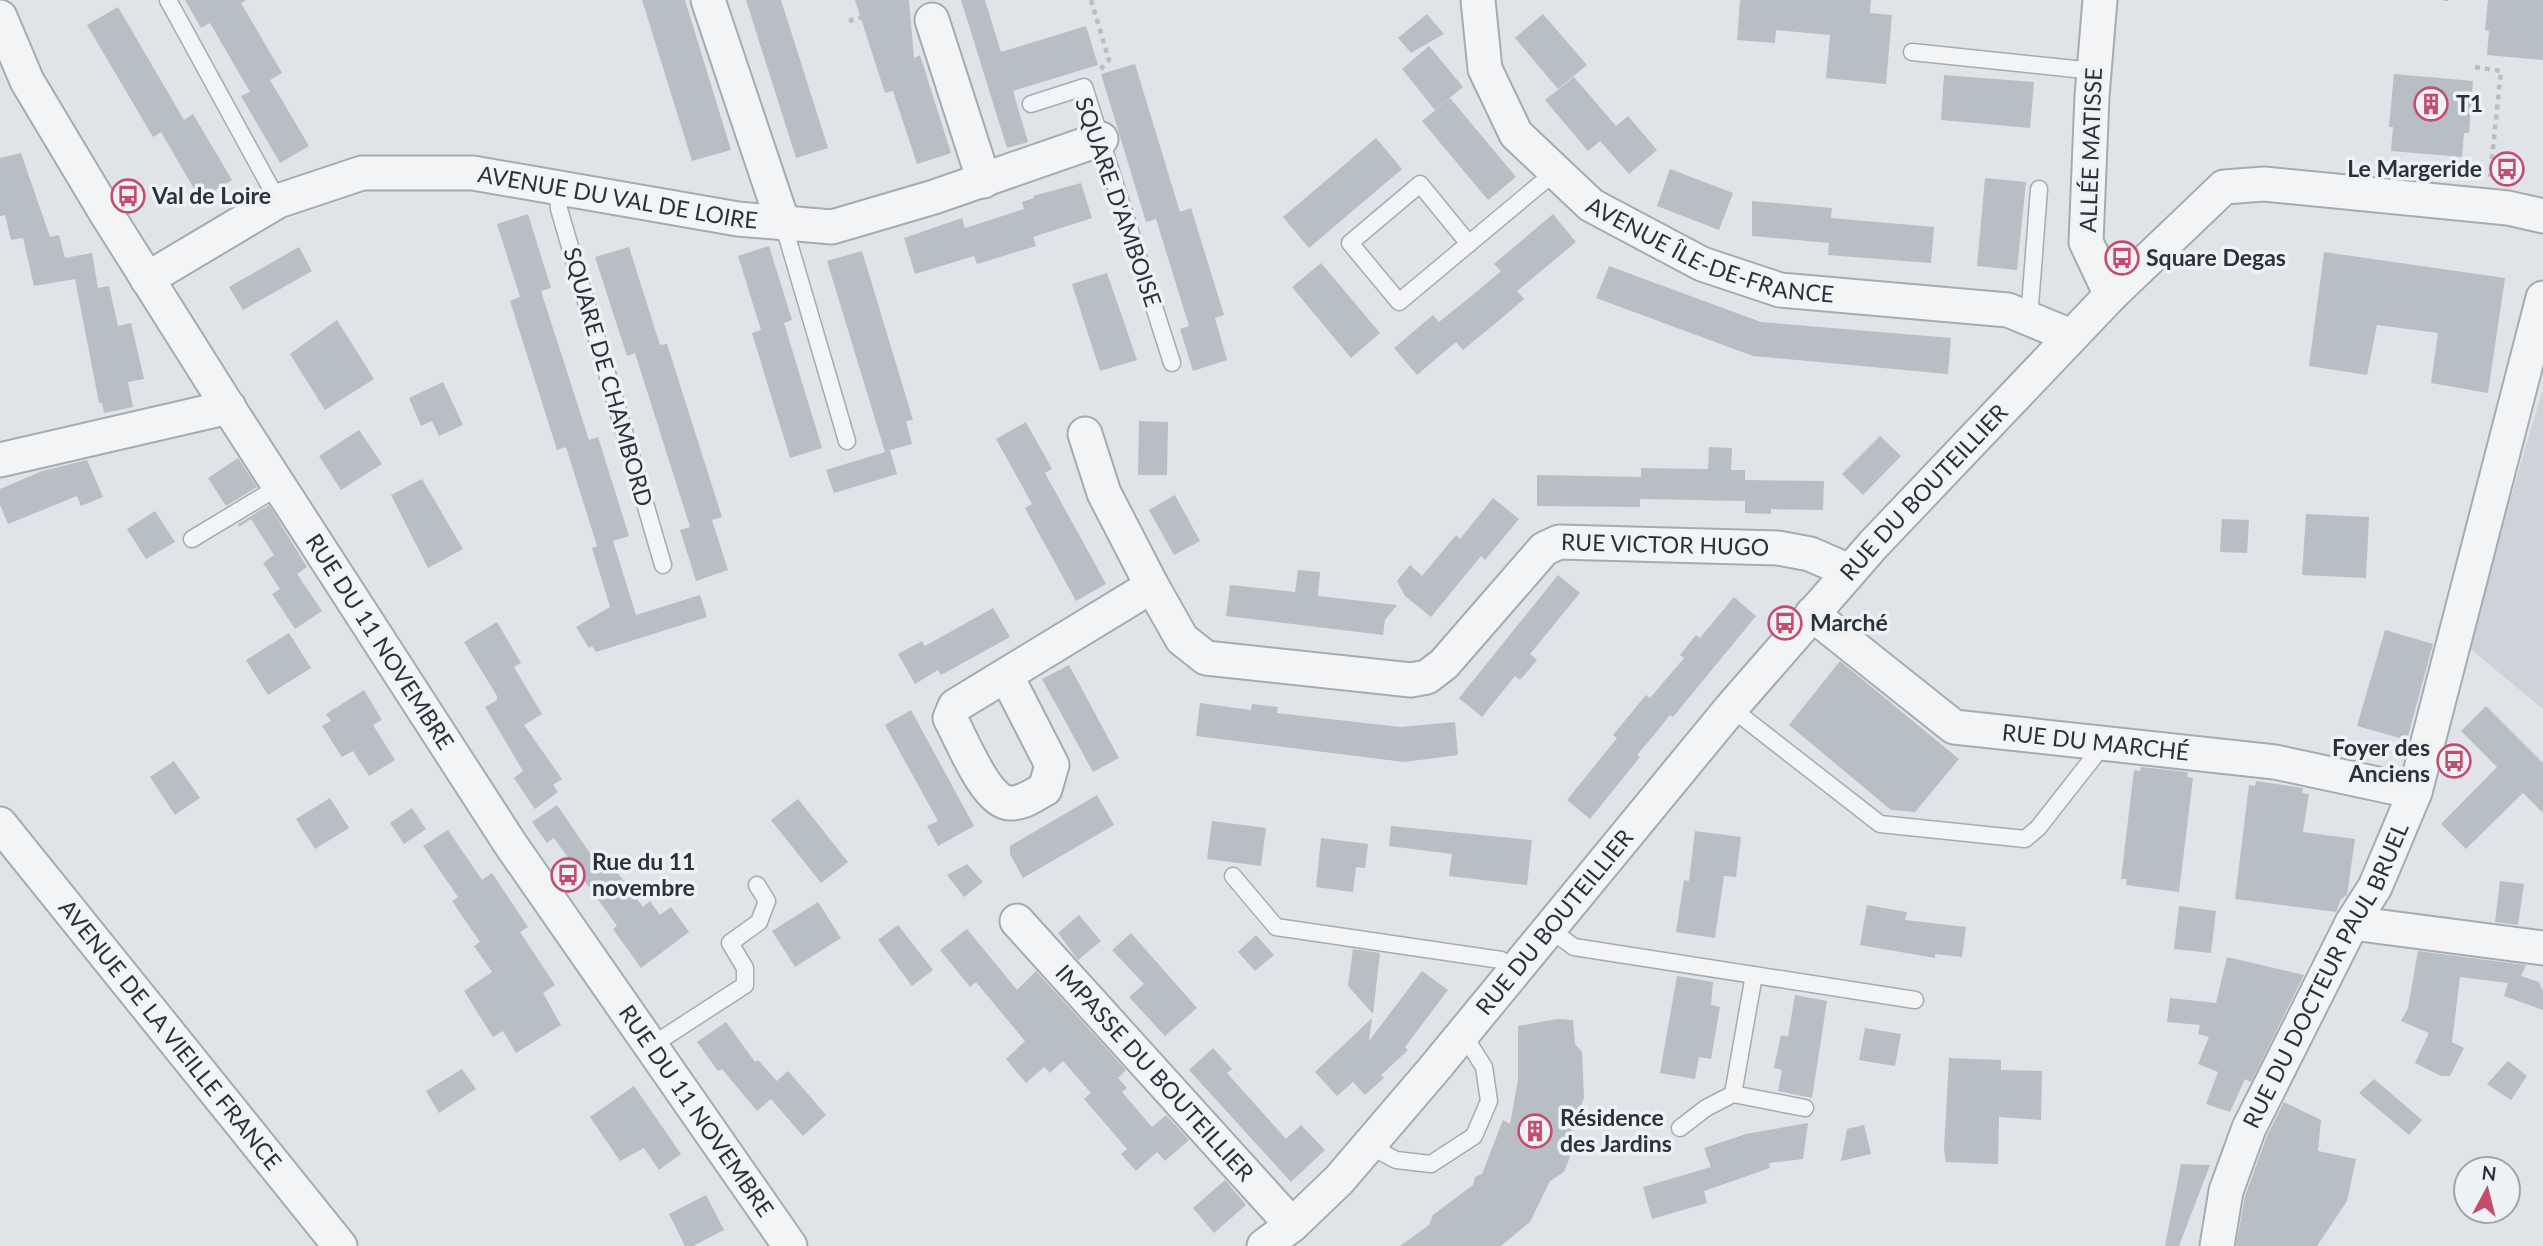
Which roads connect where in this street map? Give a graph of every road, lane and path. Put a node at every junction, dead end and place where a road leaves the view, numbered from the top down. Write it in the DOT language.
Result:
graph roads {
  1 [pos="168,0"];
  2 [pos="708,0"];
  3 [pos="1091,0"];
  4 [pos="1478,0"];
  5 [pos="2100,0"];
  6 [pos="925,10"];
  7 [pos="0,17"];
  8 [pos="849,21"];
  9 [pos="1912,52"];
  10 [pos="2475,67"];
  11 [pos="2094,71"];
  12 [pos="1084,87"];
  13 [pos="1031,104"];
  14 [pos="1101,139"];
  15 [pos="1556,171"];
  16 [pos="984,181"];
  17 [pos="557,187"];
  18 [pos="2039,189"];
  19 [pos="278,201"];
  20 [pos="2487,206"];
  21 [pos="2543,216"];
  22 [pos="783,223"];
  23 [pos="1469,244"];
  24 [pos="147,279"];
  25 [pos="2111,295"];
  26 [pos="2543,298"];
  27 [pos="2029,319"];
  28 [pos="2071,336"];
  29 [pos="1172,363"];
  30 [pos="229,407"];
  31 [pos="1085,434"];
  32 [pos="847,441"];
  33 [pos="0,460"];
  34 [pos="280,486"];
  35 [pos="192,539"];
  36 [pos="663,565"];
  37 [pos="1849,571"];
  38 [pos="1152,586"];
  39 [pos="1812,614"];
  40 [pos="1006,675"];
  41 [pos="1731,708"];
  42 [pos="2104,744"];
  43 [pos="2415,792"];
  44 [pos="0,824"];
  45 [pos="1233,876"];
  46 [pos="757,885"];
  47 [pos="1017,921"];
  48 [pos="2352,923"];
  49 [pos="1549,929"];
  50 [pos="2543,948"];
  51 [pos="1515,971"];
  52 [pos="1754,975"];
  53 [pos="1915,1000"];
  54 [pos="1463,1034"];
  55 [pos="651,1046"];
  56 [pos="1733,1094"];
  57 [pos="1805,1108"];
  58 [pos="1680,1128"];
  59 [pos="1368,1145"];
  60 [pos="1292,1225"];
  61 [pos="780,1243"];
  62 [pos="340,1246"];
  63 [pos="1264,1246"];
  64 [pos="2217,1246"];
  1 -- 19 [label="lane"];
  2 -- 22 [label="street"];
  3 -- 12 [label="path"];
  4 -- 15 [label="street, AVENUE ÎLE-DE-FRANCE"];
  5 -- 11 [label="street, ALLÉE MATISSE"];
  6 -- 8 [label="path"];
  6 -- 16 [label="street"];
  7 -- 24 [label="street, RUE DU 11 NOVEMBRE"];
  9 -- 11 [label="lane"];
  10 -- 20 [label="path"];
  11 -- 25 [label="street, ALLÉE MATISSE"];
  12 -- 13 [label="lane, SQUARE D'AMBOISE"];
  12 -- 14 [label="lane, SQUARE D'AMBOISE"];
  14 -- 16 [label="street, AVENUE DU VAL DE LOIRE"];
  14 -- 29 [label="lane, SQUARE D'AMBOISE"];
  15 -- 23 [label="lane"];
  15 -- 27 [label="street, AVENUE ÎLE-DE-FRANCE"];
  16 -- 22 [label="street, AVENUE DU VAL DE LOIRE"];
  17 -- 19 [label="street, AVENUE DU VAL DE LOIRE"];
  17 -- 22 [label="street, AVENUE DU VAL DE LOIRE"];
  17 -- 36 [label="lane, SQUARE DE CHAMBORD"];
  18 -- 27 [label="lane"];
  19 -- 24 [label="street, AVENUE DU VAL DE LOIRE"];
  20 -- 21 [label="street, RUE DU BOUTEILLIER"];
  20 -- 25 [label="street, RUE DU BOUTEILLIER"];
  22 -- 32 [label="lane"];
  23 -- 23 [label="lane"];
  24 -- 30 [label="street, RUE DU 11 NOVEMBRE"];
  25 -- 28 [label="street, RUE DU BOUTEILLIER"];
  26 -- 43 [label="street, RUE DU DOCTEUR PAUL BRUEL"];
  27 -- 28 [label="street, AVENUE ÎLE-DE-FRANCE"];
  28 -- 37 [label="street, RUE DU BOUTEILLIER"];
  30 -- 33 [label="street"];
  30 -- 34 [label="street, RUE DU 11 NOVEMBRE"];
  31 -- 38 [label="street, RUE VICTOR HUGO"];
  34 -- 35 [label="lane"];
  34 -- 55 [label="street, RUE DU 11 NOVEMBRE"];
  37 -- 38 [label="street, RUE VICTOR HUGO"];
  37 -- 39 [label="street, RUE DU BOUTEILLIER"];
  38 -- 40 [label="street"];
  39 -- 41 [label="street, RUE DU BOUTEILLIER"];
  39 -- 42 [label="street, RUE DU MARCHÉ"];
  41 -- 42 [label="lane"];
  41 -- 49 [label="street, RUE DU BOUTEILLIER"];
  42 -- 43 [label="street, RUE DU MARCHÉ"];
  43 -- 48 [label="street, RUE DU DOCTEUR PAUL BRUEL"];
  44 -- 62 [label="street, AVENUE DE LA VIEILLE FRANCE"];
  45 -- 51 [label="lane"];
  46 -- 55 [label="lane"];
  47 -- 60 [label="street, IMPASSE DU BOUTEILLIER"];
  48 -- 50 [label="street"];
  48 -- 64 [label="street, RUE DU DOCTEUR PAUL BRUEL"];
  49 -- 51 [label="street, RUE DU BOUTEILLIER"];
  49 -- 52 [label="lane"];
  51 -- 54 [label="street, RUE DU BOUTEILLIER"];
  52 -- 53 [label="lane"];
  52 -- 56 [label="lane"];
  54 -- 59 [label="street, RUE DU BOUTEILLIER"];
  54 -- 59 [label="lane"];
  55 -- 61 [label="street, RUE DU 11 NOVEMBRE"];
  56 -- 57 [label="lane"];
  56 -- 58 [label="lane"];
  59 -- 60 [label="street, RUE DU BOUTEILLIER"];
  60 -- 63 [label="street, RUE DU BOUTEILLIER"];
}
